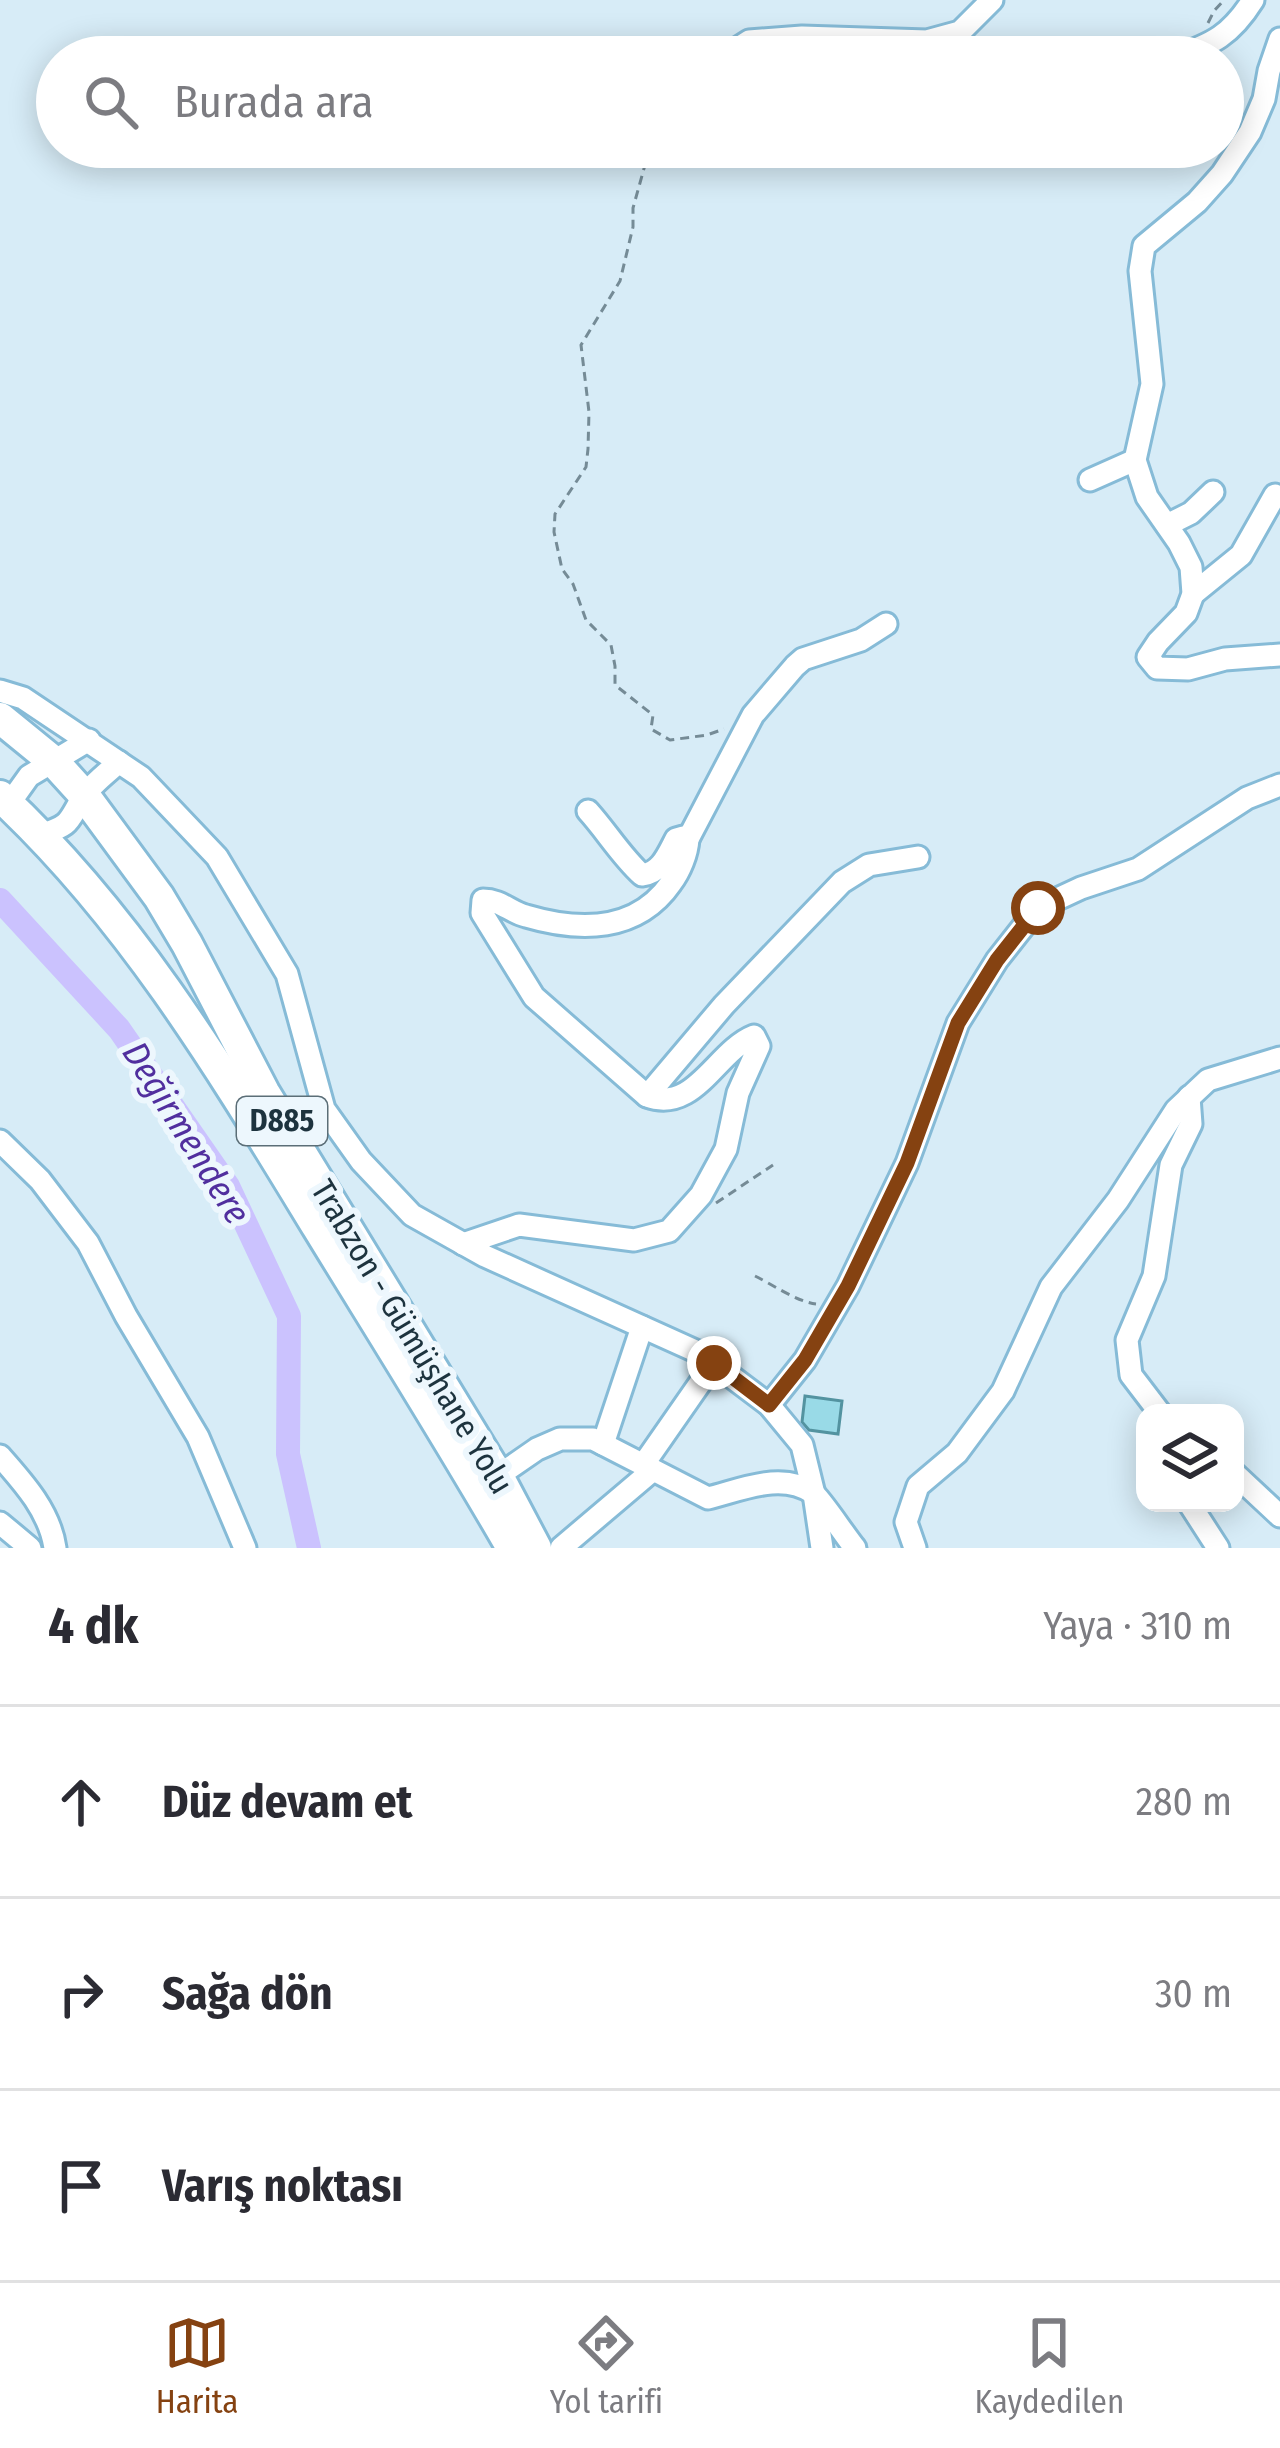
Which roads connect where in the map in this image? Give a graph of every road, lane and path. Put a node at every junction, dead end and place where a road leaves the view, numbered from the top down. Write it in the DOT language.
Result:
graph roads {
  1 [pos="992,0"];
  2 [pos="1253,0"];
  3 [pos="945,36"];
  4 [pos="1222,36"];
  5 [pos="1280,39"];
  6 [pos="1244,141"];
  7 [pos="644,168"];
  8 [pos="1226,168"];
  9 [pos="1135,460"];
  10 [pos="1090,480"];
  11 [pos="1213,492"];
  12 [pos="1275,495"];
  13 [pos="1167,525"];
  14 [pos="1193,594"];
  15 [pos="886,624"];
  16 [pos="1280,655"];
  17 [pos="0,691"];
  18 [pos="753,715"];
  19 [pos="0,718"];
  20 [pos="89,740"];
  21 [pos="54,762"];
  22 [pos="119,762"];
  23 [pos="1280,785"];
  24 [pos="84,795"];
  25 [pos="5,800"];
  26 [pos="588,811"];
  27 [pos="41,835"];
  28 [pos="688,839"];
  29 [pos="918,857"];
  30 [pos="1280,1058"];
  31 [pos="647,1096"];
  32 [pos="1189,1097"];
  33 [pos="0,1141"];
  34 [pos="773,1166"];
  35 [pos="686,1212"];
  36 [pos="463,1244"];
  37 [pos="755,1276"];
  38 [pos="848,1286"];
  39 [pos="642,1327"];
  40 [pos="714,1363"];
  41 [pos="1151,1404"];
  42 [pos="769,1405"];
  43 [pos="603,1444"];
  44 [pos="0,1456"];
  45 [pos="648,1467"];
  46 [pos="498,1475"];
  47 [pos="1244,1482"];
  48 [pos="814,1493"];
  49 [pos="1195,1512"];
  50 [pos="1280,1516"];
  51 [pos="0,1523"];
  52 [pos="30,1548"];
  53 [pos="56,1548"];
  54 [pos="245,1548"];
  55 [pos="512,1548"];
  56 [pos="536,1548"];
  57 [pos="561,1548"];
  58 [pos="822,1548"];
  59 [pos="855,1548"];
  60 [pos="915,1548"];
  61 [pos="1218,1548"];
  1 -- 3 [label="street"];
  2 -- 4 [label="street"];
  5 -- 6 [label="street"];
  7 -- 18 [label="path"];
  8 -- 9 [label="street"];
  9 -- 10 [label="street"];
  9 -- 13 [label="street"];
  11 -- 13 [label="street"];
  12 -- 14 [label="street"];
  13 -- 14 [label="street"];
  14 -- 16 [label="street"];
  15 -- 18 [label="street"];
  17 -- 20 [label="street"];
  18 -- 28 [label="street"];
  19 -- 21 [label="highway, Trabzon - Gümüşhane Yolu / D885"];
  20 -- 21 [label="street"];
  20 -- 22 [label="street"];
  21 -- 24 [label="highway, Trabzon - Gümüşhane Yolu / D885"];
  21 -- 25 [label="street"];
  22 -- 24 [label="street"];
  22 -- 36 [label="street"];
  23 -- 38 [label="street"];
  24 -- 27 [label="street"];
  24 -- 46 [label="highway, Trabzon - Gümüşhane Yolu / D885"];
  25 -- 27 [label="highway, Trabzon - Gümüşhane Yolu / D885"];
  26 -- 28 [label="street"];
  27 -- 55 [label="highway, Trabzon - Gümüşhane Yolu / D885"];
  28 -- 31 [label="street"];
  29 -- 31 [label="street"];
  30 -- 32 [label="street"];
  31 -- 35 [label="street"];
  32 -- 41 [label="street"];
  32 -- 60 [label="street"];
  33 -- 54 [label="street"];
  34 -- 35 [label="path"];
  35 -- 36 [label="street"];
  36 -- 39 [label="street"];
  37 -- 38 [label="path"];
  38 -- 42 [label="street"];
  39 -- 40 [label="street"];
  39 -- 43 [label="street"];
  40 -- 42 [label="street"];
  40 -- 45 [label="street"];
  42 -- 48 [label="street"];
  43 -- 45 [label="street"];
  43 -- 46 [label="street"];
  44 -- 53 [label="street"];
  45 -- 48 [label="street"];
  45 -- 57 [label="street"];
  46 -- 56 [label="highway, Trabzon - Gümüşhane Yolu / D885"];
  47 -- 50 [label="street"];
  48 -- 58 [label="street"];
  48 -- 59 [label="street"];
  49 -- 61 [label="street"];
  51 -- 52 [label="street"];
}
